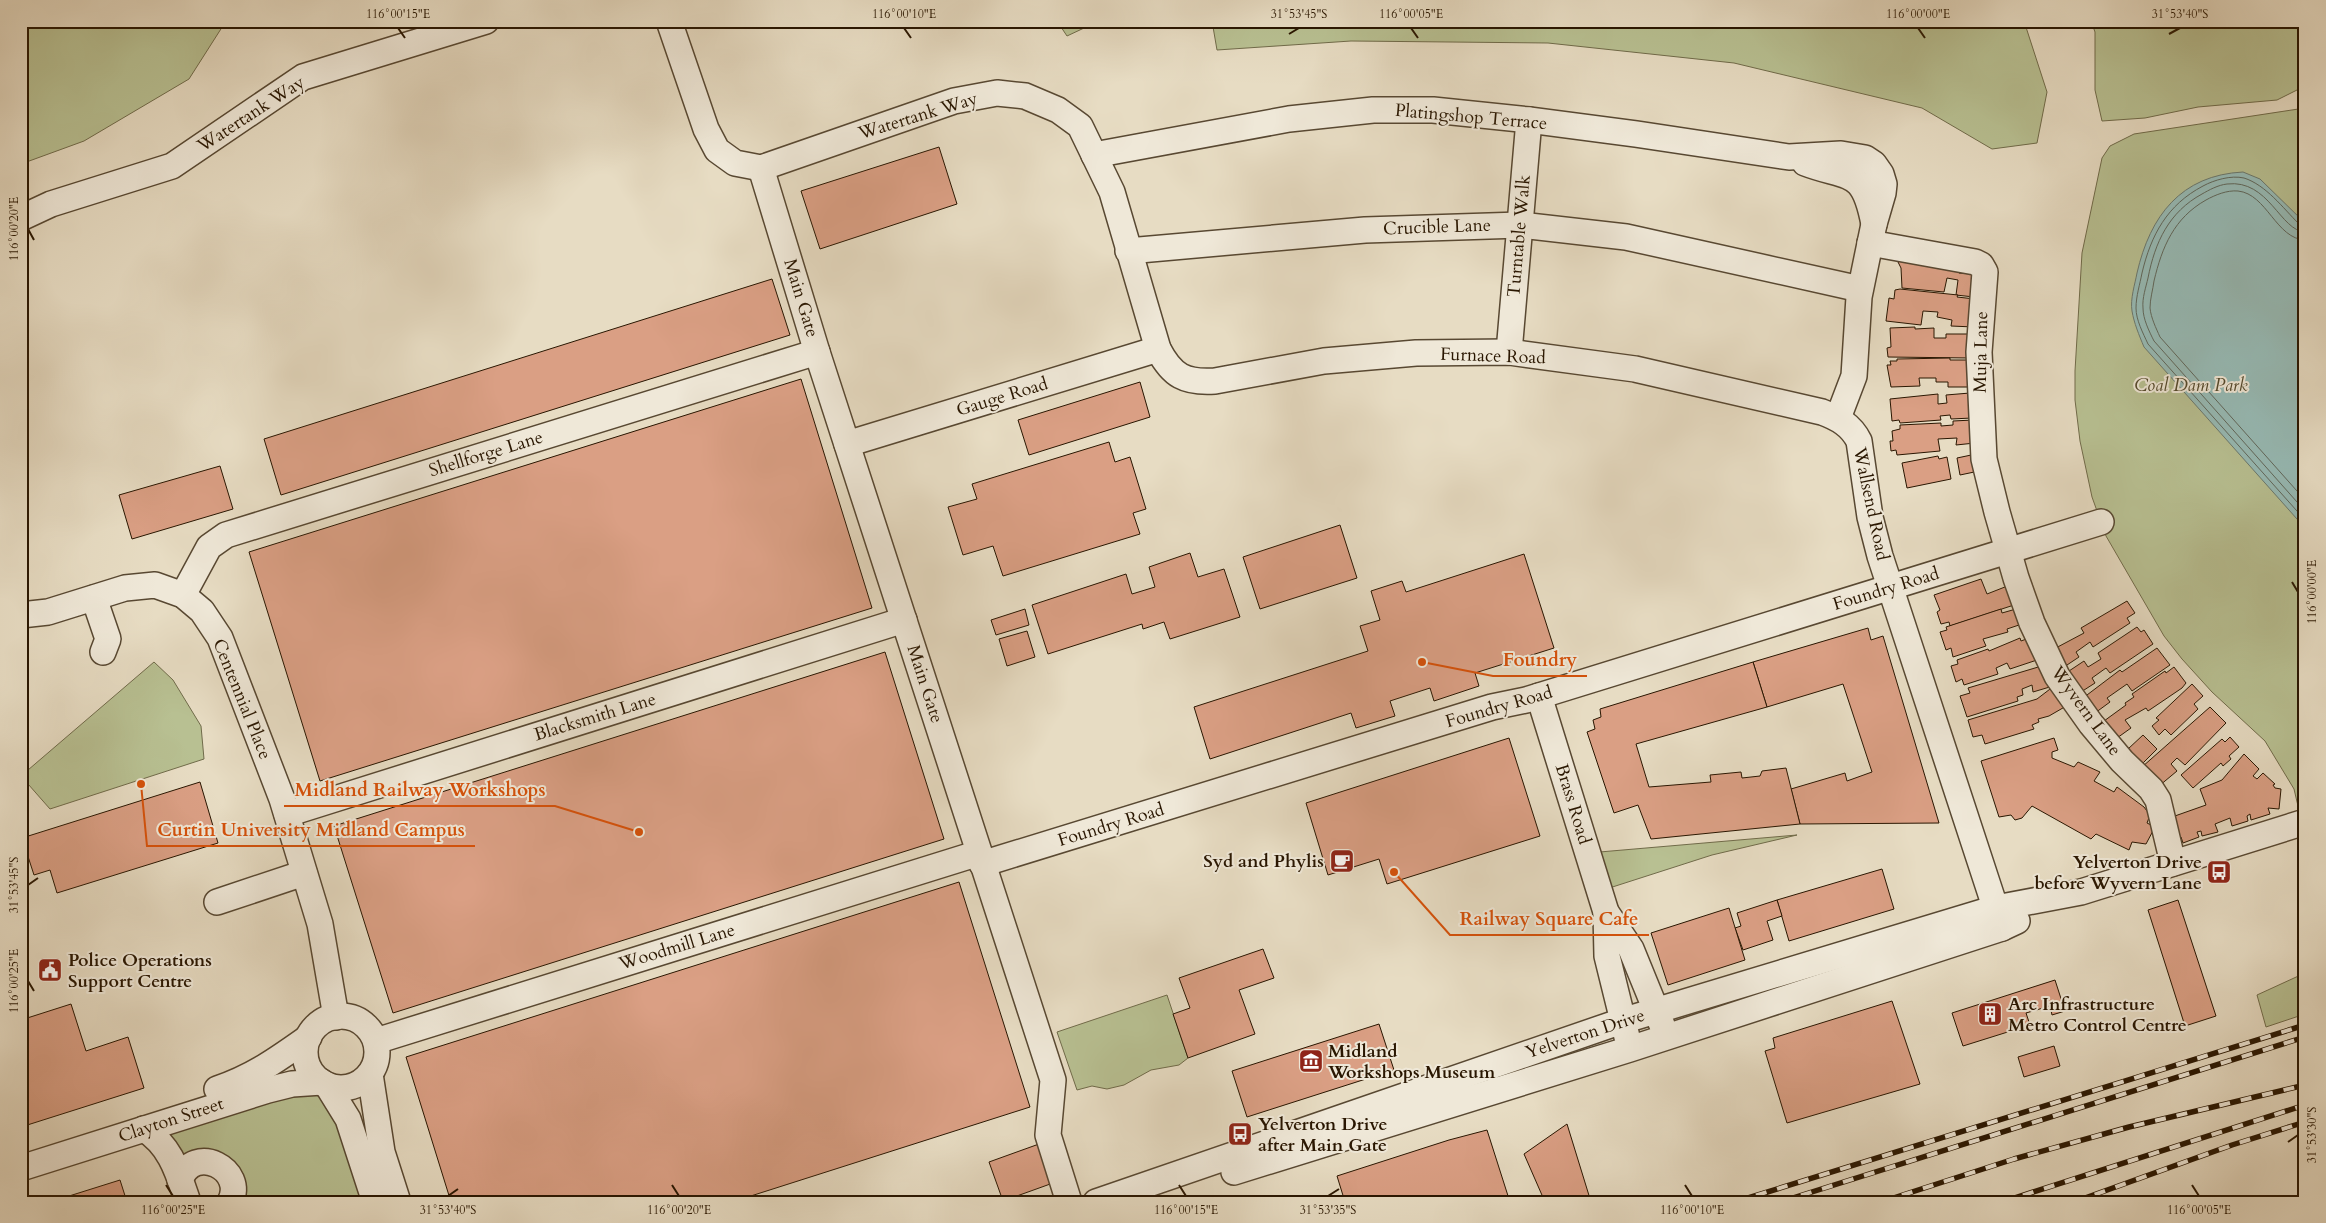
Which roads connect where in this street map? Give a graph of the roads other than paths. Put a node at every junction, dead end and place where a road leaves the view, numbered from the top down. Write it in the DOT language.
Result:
graph roads {
  1 [pos="486,21"];
  2 [pos="669,21"];
  3 [pos="1528,120"];
  4 [pos="1094,155"];
  5 [pos="761,168"];
  6 [pos="21,218"];
  7 [pos="1520,225"];
  8 [pos="1872,234"];
  9 [pos="1128,251"];
  10 [pos="1860,288"];
  11 [pos="1158,349"];
  12 [pos="818,352"];
  13 [pos="1509,352"];
  14 [pos="1838,418"];
  15 [pos="847,444"];
  16 [pos="2101,522"];
  17 [pos="2008,551"];
  18 [pos="1892,588"];
  19 [pos="183,595"];
  20 [pos="94,598"];
  21 [pos="21,615"];
  22 [pos="904,620"];
  23 [pos="103,652"];
  24 [pos="1539,696"];
  25 [pos="286,814"];
  26 [pos="2305,822"];
  27 [pos="981,859"];
  28 [pos="2173,863"];
  29 [pos="304,873"];
  30 [pos="217,902"];
  31 [pos="1606,912"];
  32 [pos="1999,918"];
  33 [pos="1656,1010"];
  34 [pos="336,1017"];
  35 [pos="1622,1021"];
  36 [pos="309,1037"];
  37 [pos="1668,1037"];
  38 [pos="376,1041"];
  39 [pos="1630,1049"];
  40 [pos="370,1074"];
  41 [pos="325,1084"];
  42 [pos="144,1129"];
  43 [pos="21,1150"];
  44 [pos="21,1168"];
  45 [pos="184,1191"];
  46 [pos="1152,1196"];
  47 [pos="230,1202"];
  48 [pos="375,1202"];
  49 [pos="398,1202"];
  50 [pos="1070,1202"];
  51 [pos="1096,1202"];
  1 -- 6 [label="street, Watertank Way"];
  2 -- 5 [label="street"];
  3 -- 4 [label="street, Platingshop Terrace"];
  3 -- 7 [label="street, Turntable Walk"];
  3 -- 8 [label="street, Platingshop Terrace"];
  4 -- 5 [label="street, Watertank Way"];
  4 -- 9 [label="street, Watertank Way"];
  5 -- 12 [label="street, Main Gate"];
  7 -- 9 [label="street, Crucible Lane"];
  7 -- 10 [label="street, Crucible Lane"];
  7 -- 13 [label="street, Turntable Walk"];
  8 -- 10 [label="street"];
  8 -- 17 [label="street, Muja Lane"];
  9 -- 11 [label="street, Watertank Way"];
  10 -- 14 [label="street"];
  11 -- 13 [label="street, Furnace Road"];
  11 -- 15 [label="street, Gauge Road"];
  12 -- 15 [label="street, Main Gate"];
  12 -- 19 [label="street, Shellforge Lane"];
  13 -- 14 [label="street, Furnace Road"];
  14 -- 18 [label="street, Wallsend Road"];
  15 -- 22 [label="street, Main Gate"];
  16 -- 17 [label="street, Foundry Road"];
  17 -- 18 [label="street, Foundry Road"];
  17 -- 28 [label="street, Wyvern Lane"];
  18 -- 24 [label="street, Foundry Road"];
  18 -- 32 [label="street, Wallsend Road"];
  19 -- 20 [label="street"];
  19 -- 25 [label="street, Centennial Place"];
  20 -- 21 [label="street"];
  20 -- 23 [label="street"];
  22 -- 25 [label="street, Blacksmith Lane"];
  22 -- 27 [label="street, Main Gate"];
  24 -- 27 [label="street, Foundry Road"];
  24 -- 31 [label="street, Brass Road"];
  25 -- 29 [label="street, Centennial Place"];
  26 -- 28 [label="street, Yelverton Drive"];
  27 -- 38 [label="street, Woodmill Lane"];
  27 -- 50 [label="street, Main Gate"];
  28 -- 32 [label="street, Yelverton Drive"];
  29 -- 30 [label="street"];
  29 -- 34 [label="street, Centennial Place"];
  31 -- 33 [label="street, Brass Road"];
  31 -- 35 [label="street, Brass Road"];
  32 -- 33 [label="street, Yelverton Drive"];
  32 -- 37 [label="street, Yelverton Drive"];
  33 -- 35 [label="street, Yelverton Drive"];
  33 -- 37 [label="street, Brass Road"];
  34 -- 36 [label="street"];
  34 -- 38 [label="street"];
  35 -- 39 [label="street, Brass Road"];
  35 -- 46 [label="street, Yelverton Drive"];
  36 -- 41 [label="street"];
  36 -- 43 [label="street, Clayton Street"];
  37 -- 39 [label="street, Yelverton Drive"];
  38 -- 40 [label="street"];
  39 -- 46 [label="street, Yelverton Drive"];
  40 -- 41 [label="street"];
  40 -- 49 [label="street"];
  41 -- 42 [label="street, Clayton Street"];
  41 -- 48 [label="street"];
  42 -- 44 [label="street, Clayton Street"];
  42 -- 45 [label="street"];
  45 -- 47 [label="street"];
  46 -- 51 [label="street, Yelverton Drive"];
}
